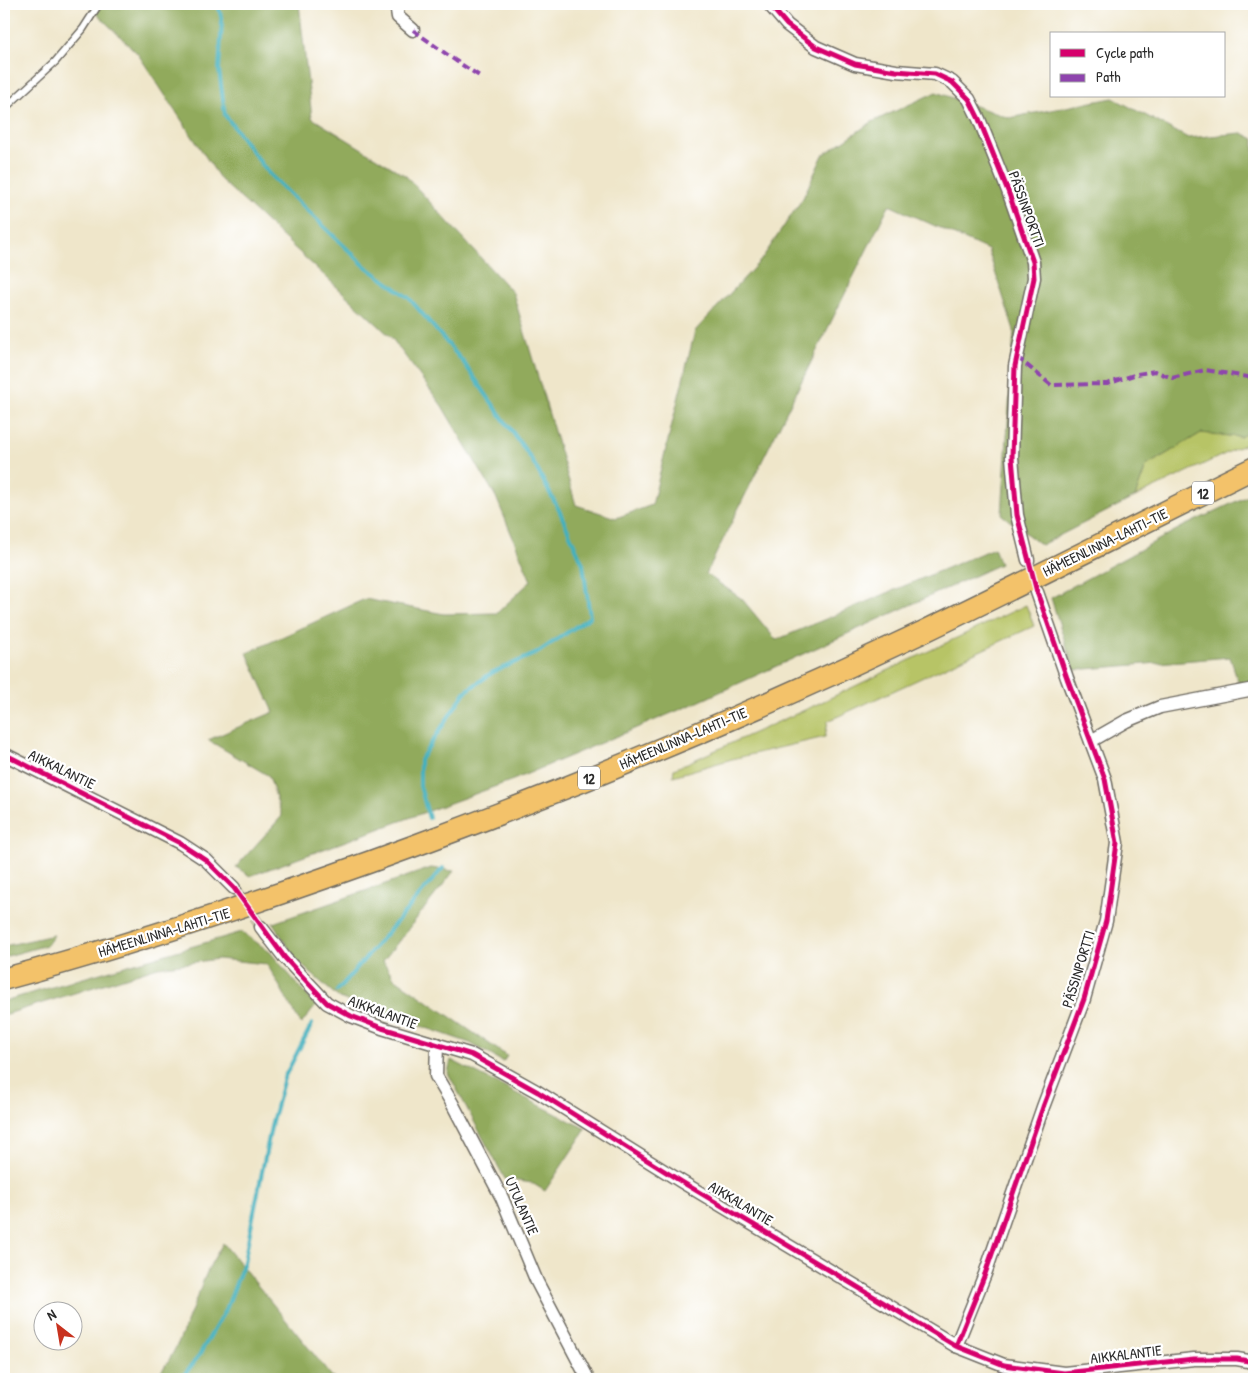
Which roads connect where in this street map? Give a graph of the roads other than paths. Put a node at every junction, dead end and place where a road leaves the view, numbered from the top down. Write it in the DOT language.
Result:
graph roads {
  1 [pos="99,4"];
  2 [pos="396,4"];
  3 [pos="769,4"];
  4 [pos="413,30"];
  5 [pos="4,109"];
  6 [pos="1254,468"];
  7 [pos="1028,560"];
  8 [pos="1037,592"];
  9 [pos="1254,689"];
  10 [pos="1091,742"];
  11 [pos="4,754"];
  12 [pos="234,888"];
  13 [pos="261,927"];
  14 [pos="4,980"];
  15 [pos="437,1044"];
  16 [pos="956,1346"];
  17 [pos="1254,1362"];
  18 [pos="588,1379"];
  1 -- 5 [label="lane"];
  2 -- 4 [label="street"];
  3 -- 7 [label="street, PÄSSINPORTTI"];
  6 -- 14 [label="highway, HÄMEENLINNA-LAHTI-TIE / 12"];
  8 -- 10 [label="street, PÄSSINPORTTI"];
  9 -- 10 [label="street"];
  10 -- 16 [label="street, PÄSSINPORTTI"];
  11 -- 12 [label="street, AIKKALANTIE"];
  13 -- 15 [label="street, AIKKALANTIE"];
  15 -- 16 [label="street, AIKKALANTIE"];
  15 -- 18 [label="street, UTULANTIE"];
  16 -- 17 [label="street, AIKKALANTIE"];
}
